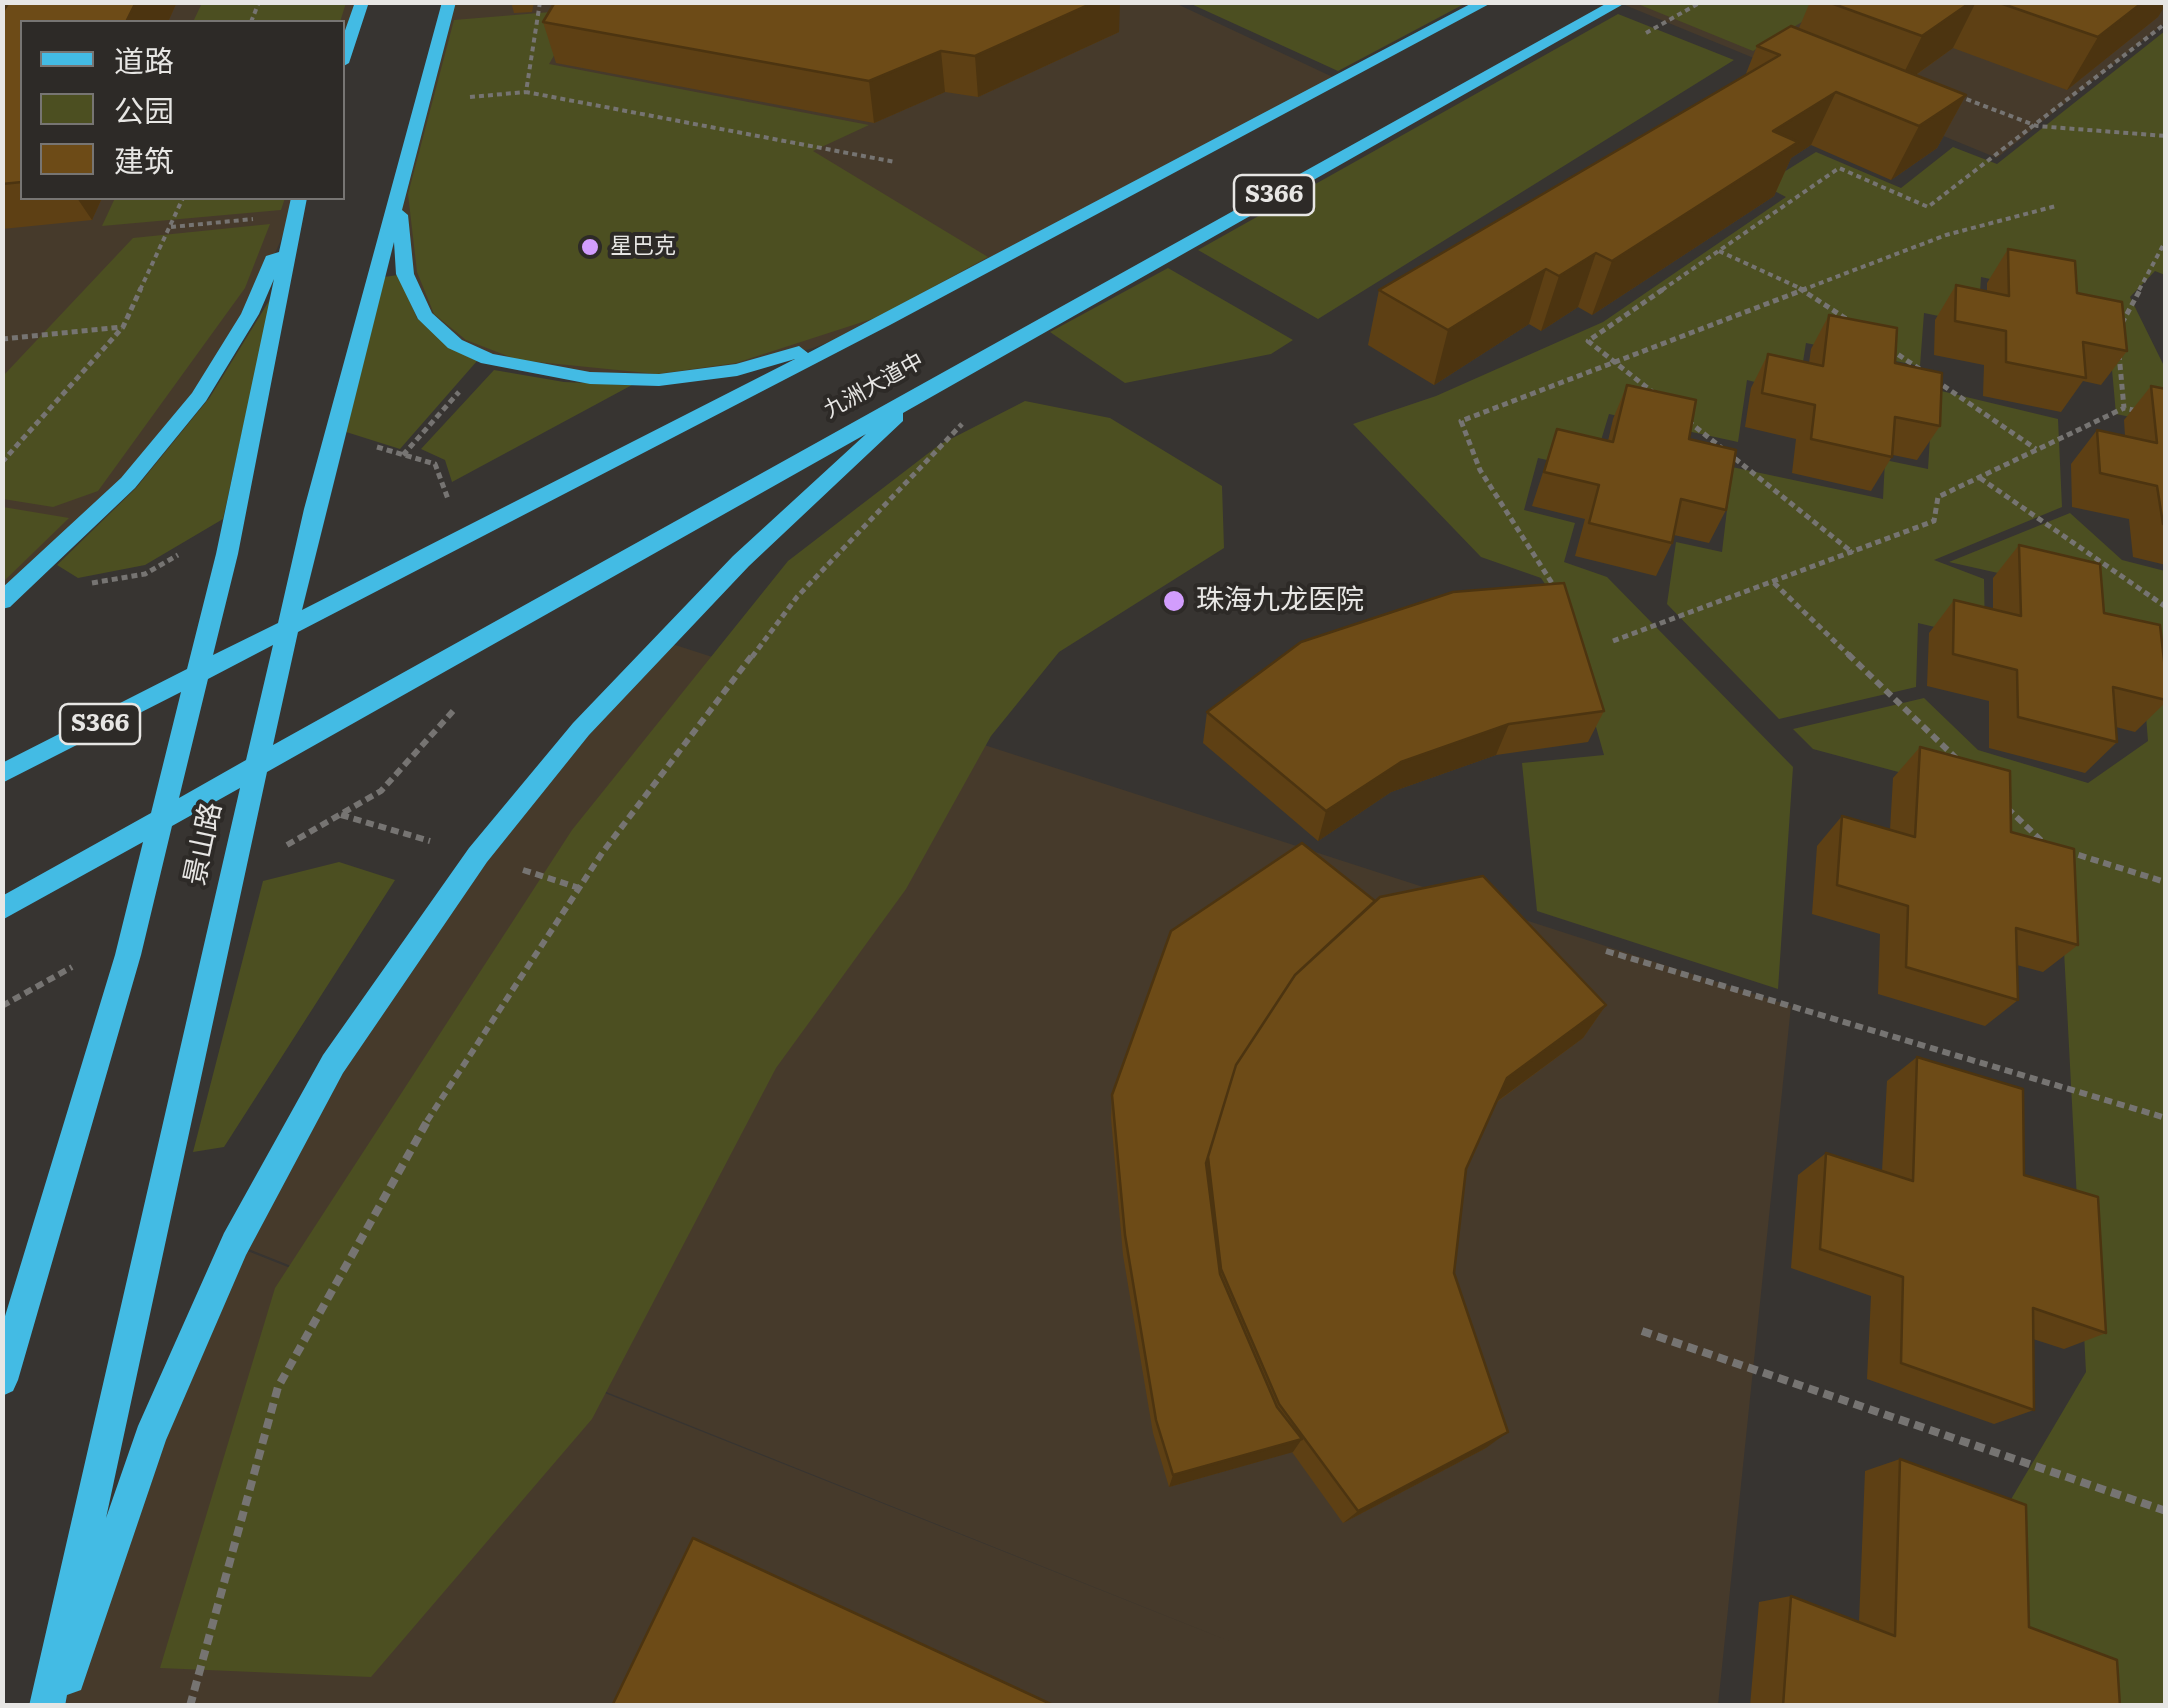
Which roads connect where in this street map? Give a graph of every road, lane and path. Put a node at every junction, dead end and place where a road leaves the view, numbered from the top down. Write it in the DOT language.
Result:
graph roads {
  1 [pos="362,2"];
  2 [pos="449,2"];
  3 [pos="540,2"];
  4 [pos="1486,2"];
  5 [pos="1620,2"];
  6 [pos="1702,2"];
  7 [pos="2166,22"];
  8 [pos="1632,42"];
  9 [pos="345,55"];
  10 [pos="467,82"];
  11 [pos="1944,91"];
  12 [pos="526,92"];
  13 [pos="2037,126"];
  14 [pos="2166,136"];
  15 [pos="895,162"];
  16 [pos="398,196"];
  17 [pos="182,200"];
  18 [pos="297,206"];
  19 [pos="2056,206"];
  20 [pos="170,228"];
  21 [pos="2166,240"];
  22 [pos="1719,251"];
  23 [pos="1804,290"];
  24 [pos="884,322"];
  25 [pos="123,327"];
  26 [pos="1866,332"];
  27 [pos="2117,332"];
  28 [pos="2,340"];
  29 [pos="1882,343"];
  30 [pos="2119,351"];
  31 [pos="1615,362"];
  32 [pos="928,387"];
  33 [pos="1660,398"];
  34 [pos="2124,408"];
  35 [pos="1674,410"];
  36 [pos="978,414"];
  37 [pos="2152,414"];
  38 [pos="2037,450"];
  39 [pos="2,462"];
  40 [pos="1979,477"];
  41 [pos="1853,552"];
  42 [pos="1774,583"];
  43 [pos="1561,598"];
  44 [pos="2,601"];
  45 [pos="2166,607"];
  46 [pos="288,628"];
  47 [pos="1612,642"];
  48 [pos="198,674"];
  49 [pos="1960,762"];
  50 [pos="254,767"];
  51 [pos="2,774"];
  52 [pos="2003,803"];
  53 [pos="158,821"];
  54 [pos="2166,882"];
  55 [pos="2,909"];
  56 [pos="1606,952"];
  57 [pos="2166,1118"];
  58 [pos="1642,1331"];
  59 [pos="2,1380"];
  60 [pos="2166,1511"];
  61 [pos="47,1706"];
  62 [pos="58,1706"];
  63 [pos="190,1706"];
  1 -- 9 [label="main road"];
  2 -- 16 [label="main road, 景山路"];
  3 -- 12 [label="path"];
  4 -- 24 [label="main road, 九洲大道中 / S366"];
  5 -- 32 [label="main road, 九洲大道中 / S366"];
  6 -- 8 [label="path"];
  7 -- 13 [label="path"];
  10 -- 12 [label="path"];
  11 -- 13 [label="path"];
  12 -- 15 [label="path"];
  13 -- 14 [label="path"];
  13 -- 22 [label="path"];
  16 -- 24 [label="main road"];
  16 -- 46 [label="main road, 景山路"];
  17 -- 20 [label="path"];
  18 -- 20 [label="path"];
  18 -- 44 [label="main road"];
  18 -- 48 [label="main road, 景山路"];
  19 -- 23 [label="path"];
  20 -- 25 [label="path"];
  21 -- 27 [label="path"];
  22 -- 23 [label="path"];
  22 -- 31 [label="path"];
  23 -- 26 [label="path"];
  23 -- 31 [label="path"];
  24 -- 46 [label="main road, 九洲大道中 / S366"];
  25 -- 28 [label="path"];
  25 -- 39 [label="path"];
  29 -- 38 [label="path"];
  30 -- 34 [label="path"];
  31 -- 33 [label="path"];
  31 -- 43 [label="path"];
  32 -- 50 [label="main road, 九洲大道中 / S366"];
  32 -- 62 [label="main road"];
  34 -- 37 [label="path"];
  34 -- 38 [label="path"];
  35 -- 41 [label="path"];
  36 -- 63 [label="path"];
  38 -- 40 [label="path"];
  40 -- 41 [label="path"];
  40 -- 45 [label="path"];
  41 -- 42 [label="path"];
  42 -- 47 [label="path"];
  42 -- 49 [label="path"];
  46 -- 48 [label="main road, 九洲大道中 / S366"];
  46 -- 50 [label="main road, 景山路"];
  48 -- 51 [label="main road, S366"];
  48 -- 53 [label="main road, 景山路"];
  50 -- 53 [label="main road, 九洲大道中 / S366"];
  50 -- 61 [label="main road, 景山路"];
  52 -- 54 [label="path"];
  53 -- 55 [label="main road, S366"];
  53 -- 59 [label="main road, 景山路"];
  56 -- 57 [label="path"];
  58 -- 60 [label="path"];
}
